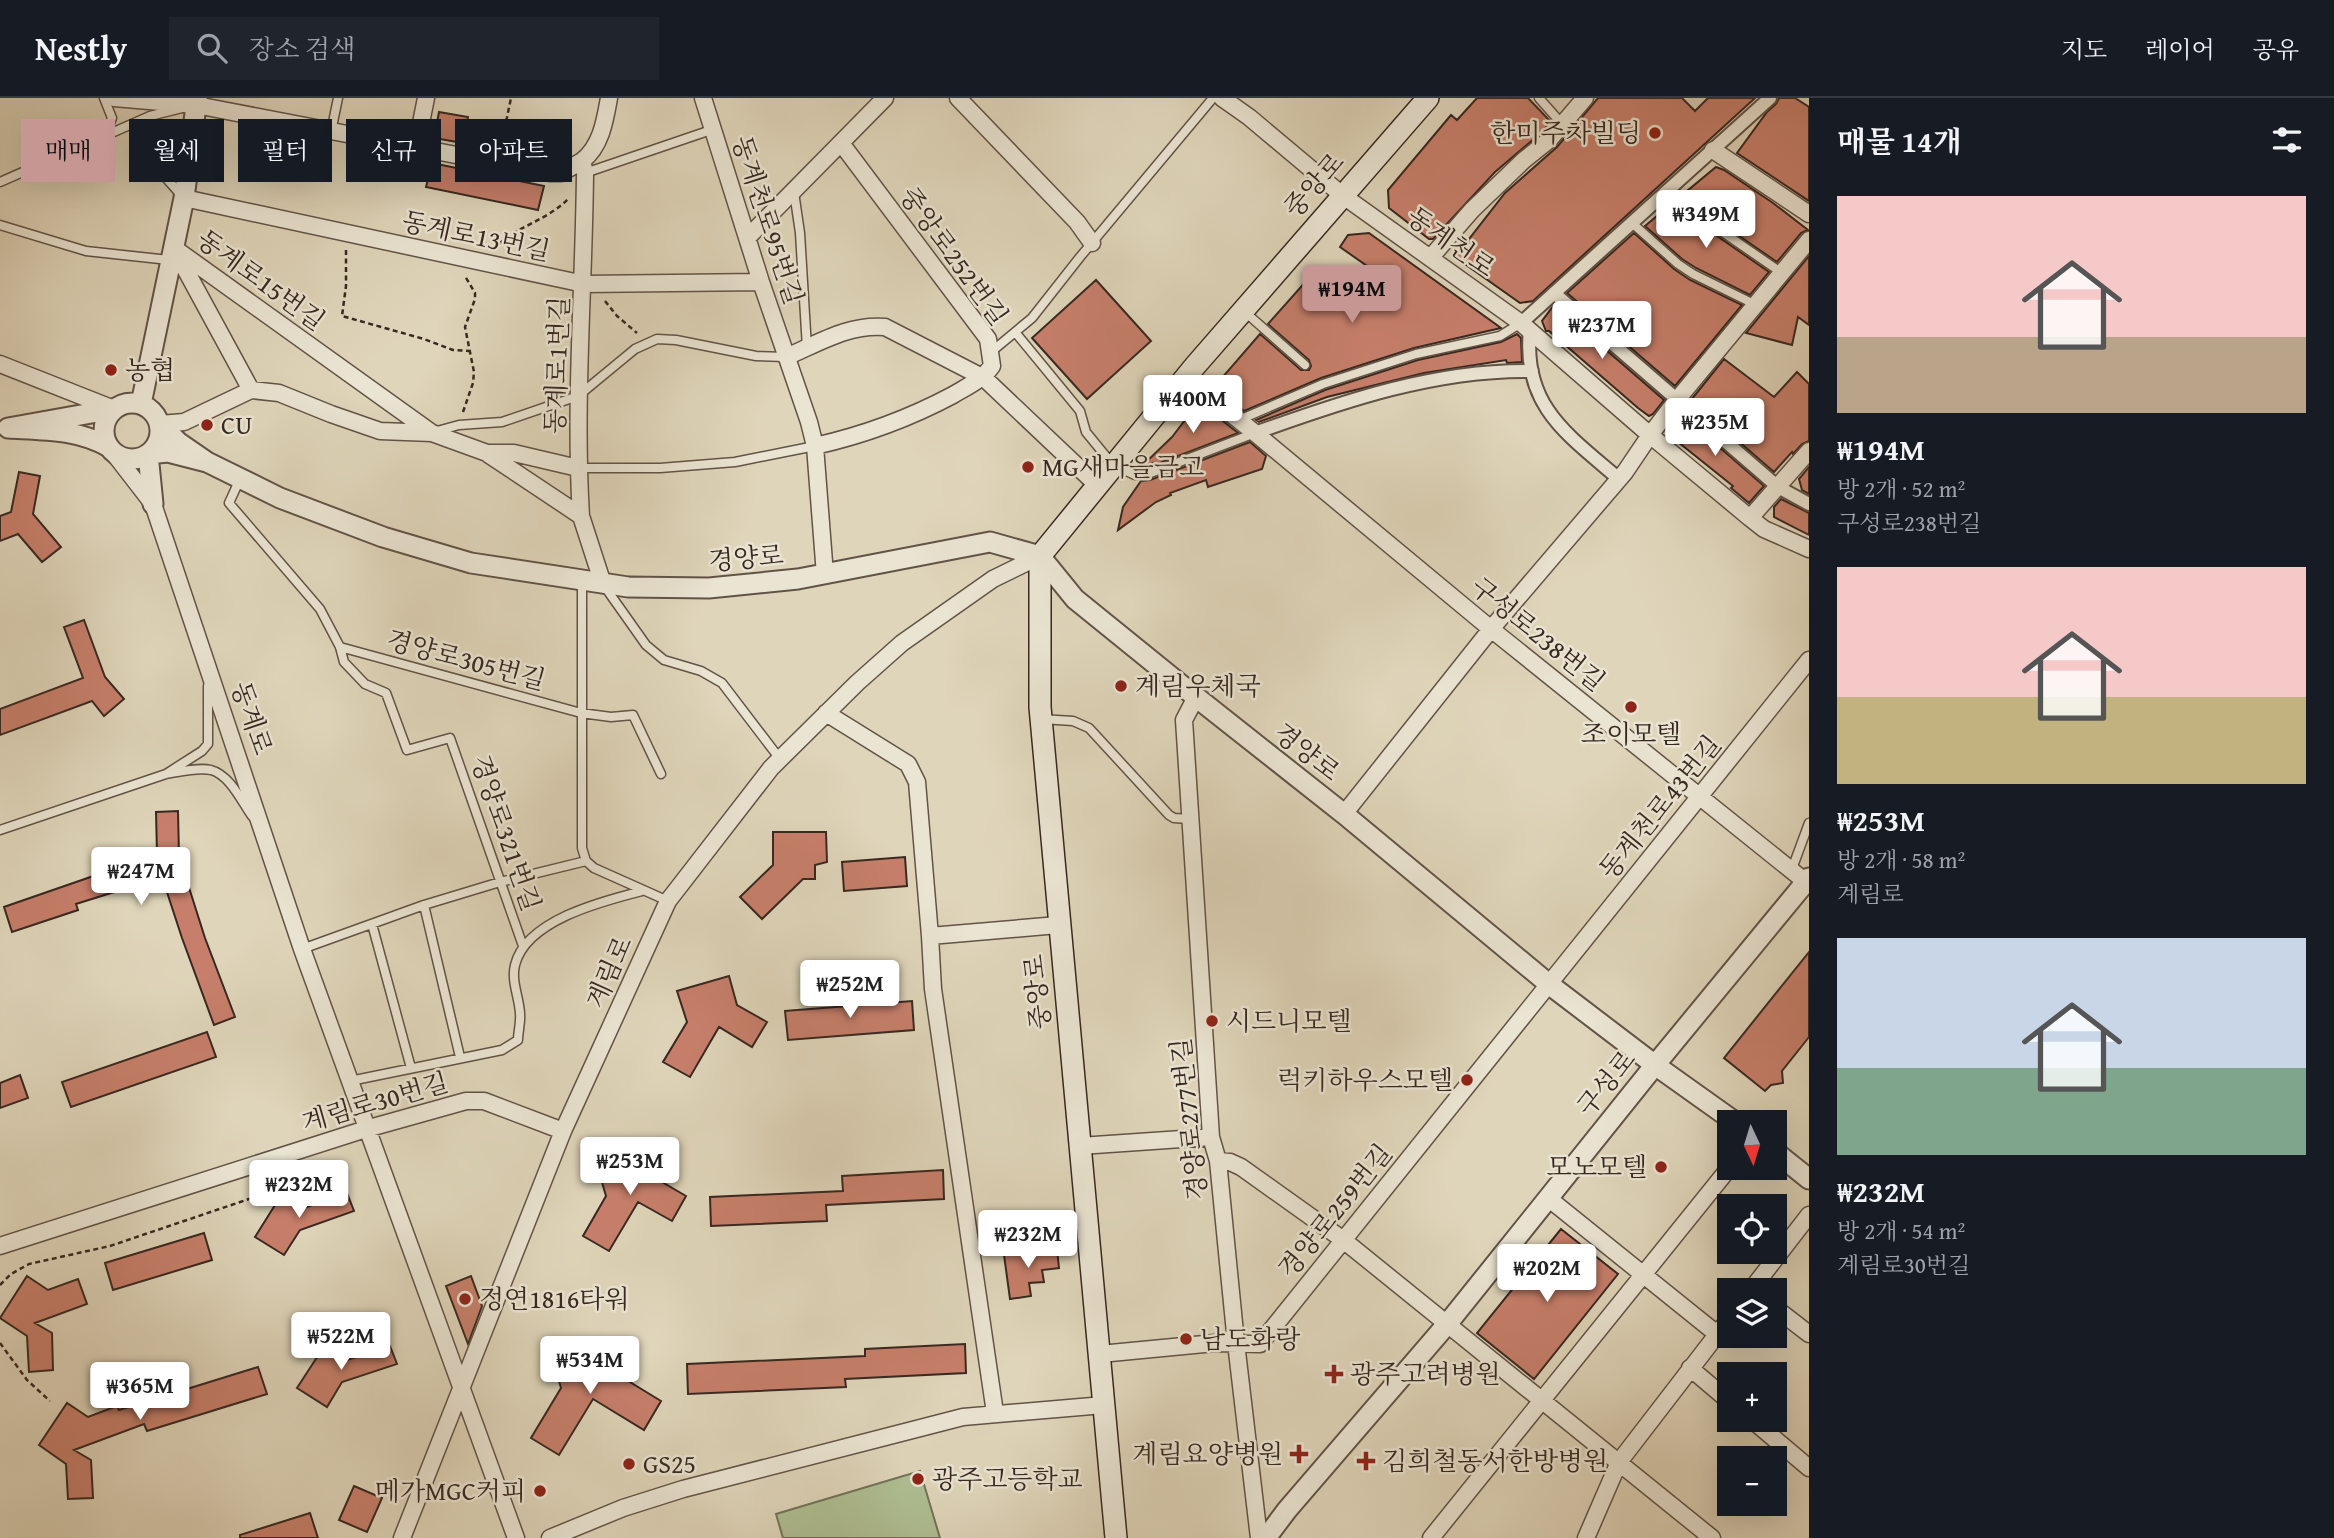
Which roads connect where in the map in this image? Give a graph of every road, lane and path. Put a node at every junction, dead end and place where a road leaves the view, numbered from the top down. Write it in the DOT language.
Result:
graph roads {
  1 [pos="104,98"];
  2 [pos="114,98"];
  3 [pos="338,98"];
  4 [pos="426,98"];
  5 [pos="511,98"];
  6 [pos="609,98"];
  7 [pos="703,98"];
  8 [pos="885,98"];
  9 [pos="958,98"];
  10 [pos="1213,98"];
  11 [pos="1222,98"];
  12 [pos="1428,98"];
  13 [pos="1539,98"];
  14 [pos="1585,98"];
  15 [pos="1770,98"];
  16 [pos="197,102"];
  17 [pos="112,119"];
  18 [pos="144,119"];
  19 [pos="273,119"];
  20 [pos="422,119"];
  21 [pos="507,119"];
  22 [pos="1562,124"];
  23 [pos="332,127"];
  24 [pos="713,130"];
  25 [pos="841,143"];
  26 [pos="1713,150"];
  27 [pos="583,167"];
  28 [pos="572,170"];
  29 [pos="21,173"];
  30 [pos="0,182"];
  31 [pos="170,182"];
  32 [pos="794,192"];
  33 [pos="1665,192"];
  34 [pos="1342,195"];
  35 [pos="184,198"];
  36 [pos="1809,214"];
  37 [pos="1632,223"];
  38 [pos="0,225"];
  39 [pos="349,234"];
  40 [pos="748,237"];
  41 [pos="1809,240"];
  42 [pos="1092,243"];
  43 [pos="173,254"];
  44 [pos="1431,257"];
  45 [pos="467,259"];
  46 [pos="487,263"];
  47 [pos="1782,273"];
  48 [pos="761,282"];
  49 [pos="588,284"];
  50 [pos="1554,293"];
  51 [pos="1756,304"];
  52 [pos="1243,310"];
  53 [pos="1526,326"];
  54 [pos="1015,332"];
  55 [pos="647,343"];
  56 [pos="807,348"];
  57 [pos="470,351"];
  58 [pos="991,352"];
  59 [pos="786,357"];
  60 [pos="0,364"];
  61 [pos="1305,365"];
  62 [pos="1532,371"];
  63 [pos="1185,377"];
  64 [pos="984,378"];
  65 [pos="251,390"];
  66 [pos="578,396"];
  67 [pos="1676,401"];
  68 [pos="141,404"];
  69 [pos="114,409"];
  70 [pos="1239,420"];
  71 [pos="160,425"];
  72 [pos="459,425"];
  73 [pos="4,428"];
  74 [pos="1255,432"];
  75 [pos="432,433"];
  76 [pos="1650,435"];
  77 [pos="815,446"];
  78 [pos="111,449"];
  79 [pos="1809,451"];
  80 [pos="487,453"];
  81 [pos="148,454"];
  82 [pos="207,462"];
  83 [pos="1113,465"];
  84 [pos="579,468"];
  85 [pos="240,479"];
  86 [pos="1619,479"];
  87 [pos="1097,485"];
  88 [pos="1778,486"];
  89 [pos="152,504"];
  90 [pos="1809,504"];
  91 [pos="581,516"];
  92 [pos="1750,518"];
  93 [pos="1809,549"];
  94 [pos="1040,556"];
  95 [pos="825,575"];
  96 [pos="582,580"];
  97 [pos="603,583"];
  98 [pos="1491,629"];
  99 [pos="340,647"];
  100 [pos="1809,660"];
  101 [pos="208,669"];
  102 [pos="1196,697"];
  103 [pos="581,713"];
  104 [pos="826,713"];
  105 [pos="1041,719"];
  106 [pos="780,759"];
  107 [pos="166,774"];
  108 [pos="661,774"];
  109 [pos="1700,795"];
  110 [pos="1344,814"];
  111 [pos="1190,819"];
  112 [pos="1809,823"];
  113 [pos="0,830"];
  114 [pos="264,834"];
  115 [pos="586,861"];
  116 [pos="1804,880"];
  117 [pos="500,882"];
  118 [pos="642,891"];
  119 [pos="668,901"];
  120 [pos="424,905"];
  121 [pos="372,924"];
  122 [pos="1058,925"];
  123 [pos="930,936"];
  124 [pos="523,946"];
  125 [pos="302,949"];
  126 [pos="1550,985"];
  127 [pos="460,1057"];
  128 [pos="1655,1065"];
  129 [pos="411,1068"];
  130 [pos="349,1081"];
  131 [pos="1718,1110"];
  132 [pos="366,1129"];
  133 [pos="563,1131"];
  134 [pos="1211,1137"];
  135 [pos="1080,1146"];
  136 [pos="1218,1161"];
  137 [pos="1787,1161"];
  138 [pos="323,1174"];
  139 [pos="1809,1179"];
  140 [pos="1720,1180"];
  141 [pos="1548,1199"];
  142 [pos="1809,1215"];
  143 [pos="1342,1239"];
  144 [pos="0,1246"];
  145 [pos="1643,1275"];
  146 [pos="1761,1278"];
  147 [pos="0,1284"];
  148 [pos="1787,1317"];
  149 [pos="1448,1323"];
  150 [pos="1717,1334"];
  151 [pos="1809,1334"];
  152 [pos="0,1343"];
  153 [pos="1236,1343"];
  154 [pos="1100,1353"];
  155 [pos="1690,1368"];
  156 [pos="461,1386"];
  157 [pos="1717,1391"];
  158 [pos="50,1401"];
  159 [pos="1542,1401"];
  160 [pos="1104,1405"];
  161 [pos="995,1413"];
  162 [pos="1766,1432"];
  163 [pos="1619,1462"];
  164 [pos="1809,1468"];
  165 [pos="402,1538"];
  166 [pos="516,1538"];
  167 [pos="550,1538"];
  168 [pos="1116,1538"];
  169 [pos="1259,1538"];
  170 [pos="1266,1538"];
  171 [pos="1431,1538"];
  172 [pos="1586,1538"];
  173 [pos="1712,1538"];
  1 -- 17 [label="lane"];
  2 -- 16 [label="street"];
  3 -- 23 [label="lane"];
  4 -- 20 [label="street"];
  5 -- 21 [label="path"];
  6 -- 27 [label="street"];
  7 -- 24 [label="street, 동계천로95번길"];
  8 -- 25 [label="street"];
  9 -- 42 [label="street"];
  10 -- 42 [label="lane"];
  11 -- 34 [label="street, 동계천로"];
  12 -- 34 [label="main road, 중앙로"];
  13 -- 22 [label="lane"];
  14 -- 22 [label="street"];
  15 -- 26 [label="street"];
  16 -- 18 [label="lane"];
  16 -- 19 [label="street"];
  16 -- 35 [label="street"];
  22 -- 44 [label="street"];
  24 -- 27 [label="lane"];
  24 -- 40 [label="street, 동계천로95번길"];
  25 -- 32 [label="street"];
  25 -- 58 [label="street, 중앙로252번길"];
  26 -- 33 [label="street"];
  26 -- 36 [label="street"];
  27 -- 28 [label="street"];
  27 -- 46 [label="path"];
  27 -- 49 [label="street, 동계로1번길"];
  29 -- 30 [label="lane"];
  31 -- 35 [label="lane"];
  32 -- 40 [label="street"];
  32 -- 56 [label="lane"];
  33 -- 37 [label="street"];
  33 -- 47 [label="lane"];
  34 -- 44 [label="street, 동계천로"];
  34 -- 52 [label="main road, 중앙로"];
  35 -- 39 [label="street, 동계로13번길"];
  35 -- 43 [label="street"];
  37 -- 50 [label="street"];
  37 -- 51 [label="lane"];
  38 -- 43 [label="lane"];
  39 -- 45 [label="street, 동계로13번길"];
  39 -- 57 [label="path"];
  40 -- 48 [label="street, 동계천로95번길"];
  41 -- 47 [label="street"];
  42 -- 54 [label="lane"];
  43 -- 65 [label="street, 동계로15번길"];
  43 -- 68 [label="street"];
  43 -- 75 [label="street, 동계로15번길"];
  44 -- 53 [label="street, 동계천로"];
  45 -- 46 [label="street, 동계로13번길"];
  45 -- 57 [label="path"];
  46 -- 49 [label="street, 동계로13번길"];
  47 -- 51 [label="street"];
  48 -- 49 [label="street, 동계로13번길"];
  48 -- 59 [label="street, 동계천로95번길"];
  49 -- 55 [label="path"];
  49 -- 66 [label="street, 동계로1번길"];
  50 -- 53 [label="street"];
  50 -- 67 [label="street"];
  51 -- 67 [label="street"];
  52 -- 61 [label="lane"];
  52 -- 63 [label="main road, 중앙로"];
  53 -- 62 [label="street"];
  53 -- 70 [label="lane"];
  53 -- 76 [label="street, 동계천로"];
  54 -- 58 [label="lane"];
  54 -- 83 [label="lane"];
  55 -- 59 [label="lane"];
  55 -- 66 [label="lane"];
  56 -- 59 [label="street"];
  56 -- 64 [label="street"];
  57 -- 72 [label="path"];
  58 -- 64 [label="street, 중앙로252번길"];
  59 -- 77 [label="street, 동계천로95번길"];
  60 -- 69 [label="street"];
  62 -- 74 [label="street"];
  62 -- 86 [label="street"];
  63 -- 70 [label="street, 구성로238번길"];
  63 -- 83 [label="main road, 중앙로"];
  64 -- 77 [label="street"];
  64 -- 87 [label="street"];
  65 -- 71 [label="street"];
  65 -- 75 [label="street, 동계로15번길"];
  66 -- 72 [label="lane, 동계로15번길"];
  66 -- 84 [label="street, 동계로1번길"];
  67 -- 76 [label="street"];
  67 -- 88 [label="street"];
  68 -- 69 [label="street"];
  68 -- 71 [label="street"];
  69 -- 73 [label="street"];
  69 -- 78 [label="street"];
  70 -- 74 [label="street, 구성로238번길"];
  71 -- 81 [label="street"];
  71 -- 82 [label="street"];
  72 -- 75 [label="lane, 동계로15번길"];
  73 -- 78 [label="street"];
  74 -- 83 [label="lane"];
  74 -- 98 [label="street, 구성로238번길"];
  75 -- 80 [label="street, 동계로15번길"];
  76 -- 86 [label="street"];
  76 -- 92 [label="street, 동계천로"];
  77 -- 84 [label="lane, 동계로15번길"];
  77 -- 95 [label="street, 동계천로95번길"];
  78 -- 81 [label="street"];
  78 -- 89 [label="street, 동계로"];
  79 -- 88 [label="street"];
  80 -- 84 [label="street, 동계로15번길"];
  80 -- 91 [label="street"];
  81 -- 82 [label="street"];
  81 -- 89 [label="street"];
  82 -- 85 [label="street, 경양로"];
  83 -- 87 [label="main road, 중앙로"];
  84 -- 91 [label="street, 동계로1번길"];
  85 -- 96 [label="street, 경양로"];
  85 -- 99 [label="lane, 경양로321번길"];
  86 -- 98 [label="street"];
  87 -- 94 [label="main road, 중앙로"];
  88 -- 90 [label="street"];
  88 -- 92 [label="street"];
  89 -- 101 [label="street, 동계로"];
  91 -- 97 [label="street, 동계로1번길"];
  92 -- 93 [label="street, 동계천로"];
  94 -- 95 [label="street, 경양로"];
  94 -- 102 [label="street, 경양로"];
  94 -- 104 [label="street, 계림로"];
  94 -- 105 [label="main road, 중앙로"];
  95 -- 97 [label="street, 경양로"];
  96 -- 97 [label="street, 경양로"];
  96 -- 103 [label="lane, 경양로305번길"];
  97 -- 106 [label="lane"];
  98 -- 109 [label="street, 구성로238번길"];
  98 -- 110 [label="street"];
  99 -- 103 [label="lane, 경양로305번길"];
  99 -- 117 [label="lane, 경양로321번길"];
  100 -- 109 [label="street, 동계천로43번길"];
  101 -- 107 [label="lane"];
  101 -- 114 [label="street, 동계로"];
  102 -- 110 [label="street, 경양로"];
  102 -- 111 [label="street, 경양로277번길"];
  103 -- 108 [label="lane, 경양로305번길"];
  103 -- 115 [label="lane, 경양로305번길"];
  104 -- 106 [label="street, 계림로"];
  104 -- 123 [label="street"];
  105 -- 111 [label="lane"];
  105 -- 122 [label="main road, 중앙로"];
  106 -- 119 [label="street, 계림로"];
  107 -- 113 [label="lane"];
  107 -- 114 [label="lane"];
  109 -- 116 [label="street, 구성로238번길"];
  109 -- 126 [label="street, 동계천로43번길"];
  110 -- 126 [label="street, 경양로"];
  111 -- 134 [label="street, 경양로277번길"];
  112 -- 116 [label="lane"];
  114 -- 125 [label="street, 동계로"];
  115 -- 117 [label="lane"];
  115 -- 118 [label="lane"];
  116 -- 128 [label="street, 구성로"];
  117 -- 120 [label="lane"];
  117 -- 124 [label="lane, 경양로321번길"];
  118 -- 119 [label="lane"];
  118 -- 124 [label="lane"];
  119 -- 133 [label="street, 계림로"];
  120 -- 121 [label="lane"];
  120 -- 127 [label="lane"];
  121 -- 125 [label="lane"];
  121 -- 129 [label="lane"];
  122 -- 123 [label="street"];
  122 -- 135 [label="main road, 중앙로"];
  123 -- 161 [label="street"];
  124 -- 127 [label="lane"];
  125 -- 130 [label="street, 동계로"];
  126 -- 128 [label="street, 경양로"];
  126 -- 143 [label="street, 경양로259번길"];
  127 -- 129 [label="lane"];
  128 -- 131 [label="street, 경양로"];
  128 -- 141 [label="street, 구성로"];
  129 -- 130 [label="lane"];
  130 -- 132 [label="street, 동계로"];
  132 -- 133 [label="street, 계림로30번길"];
  132 -- 144 [label="street, 계림로30번길"];
  132 -- 156 [label="street, 동계로"];
  133 -- 156 [label="street, 계림로"];
  134 -- 135 [label="street"];
  134 -- 136 [label="street, 경양로277번길"];
  135 -- 154 [label="main road, 중앙로"];
  136 -- 143 [label="street"];
  136 -- 153 [label="street, 경양로277번길"];
  137 -- 139 [label="street"];
  138 -- 147 [label="path"];
  140 -- 145 [label="street"];
  141 -- 145 [label="street"];
  141 -- 149 [label="street, 구성로"];
  142 -- 146 [label="street"];
  143 -- 149 [label="street"];
  143 -- 153 [label="street, 경양로259번길"];
  145 -- 150 [label="street"];
  145 -- 159 [label="street"];
  148 -- 151 [label="street"];
  149 -- 159 [label="street"];
  149 -- 170 [label="street, 구성로"];
  150 -- 155 [label="street"];
  152 -- 158 [label="path"];
  153 -- 154 [label="street, 경양로259번길"];
  153 -- 169 [label="street, 경양로277번길"];
  154 -- 160 [label="main road, 중앙로"];
  155 -- 157 [label="street"];
  155 -- 163 [label="street"];
  156 -- 165 [label="street, 계림로"];
  156 -- 166 [label="street, 동계로"];
  159 -- 163 [label="street"];
  159 -- 171 [label="street"];
  160 -- 161 [label="street"];
  160 -- 168 [label="main road, 중앙로"];
  161 -- 167 [label="street"];
  162 -- 164 [label="street"];
  163 -- 172 [label="street"];
  163 -- 173 [label="street"];
}
